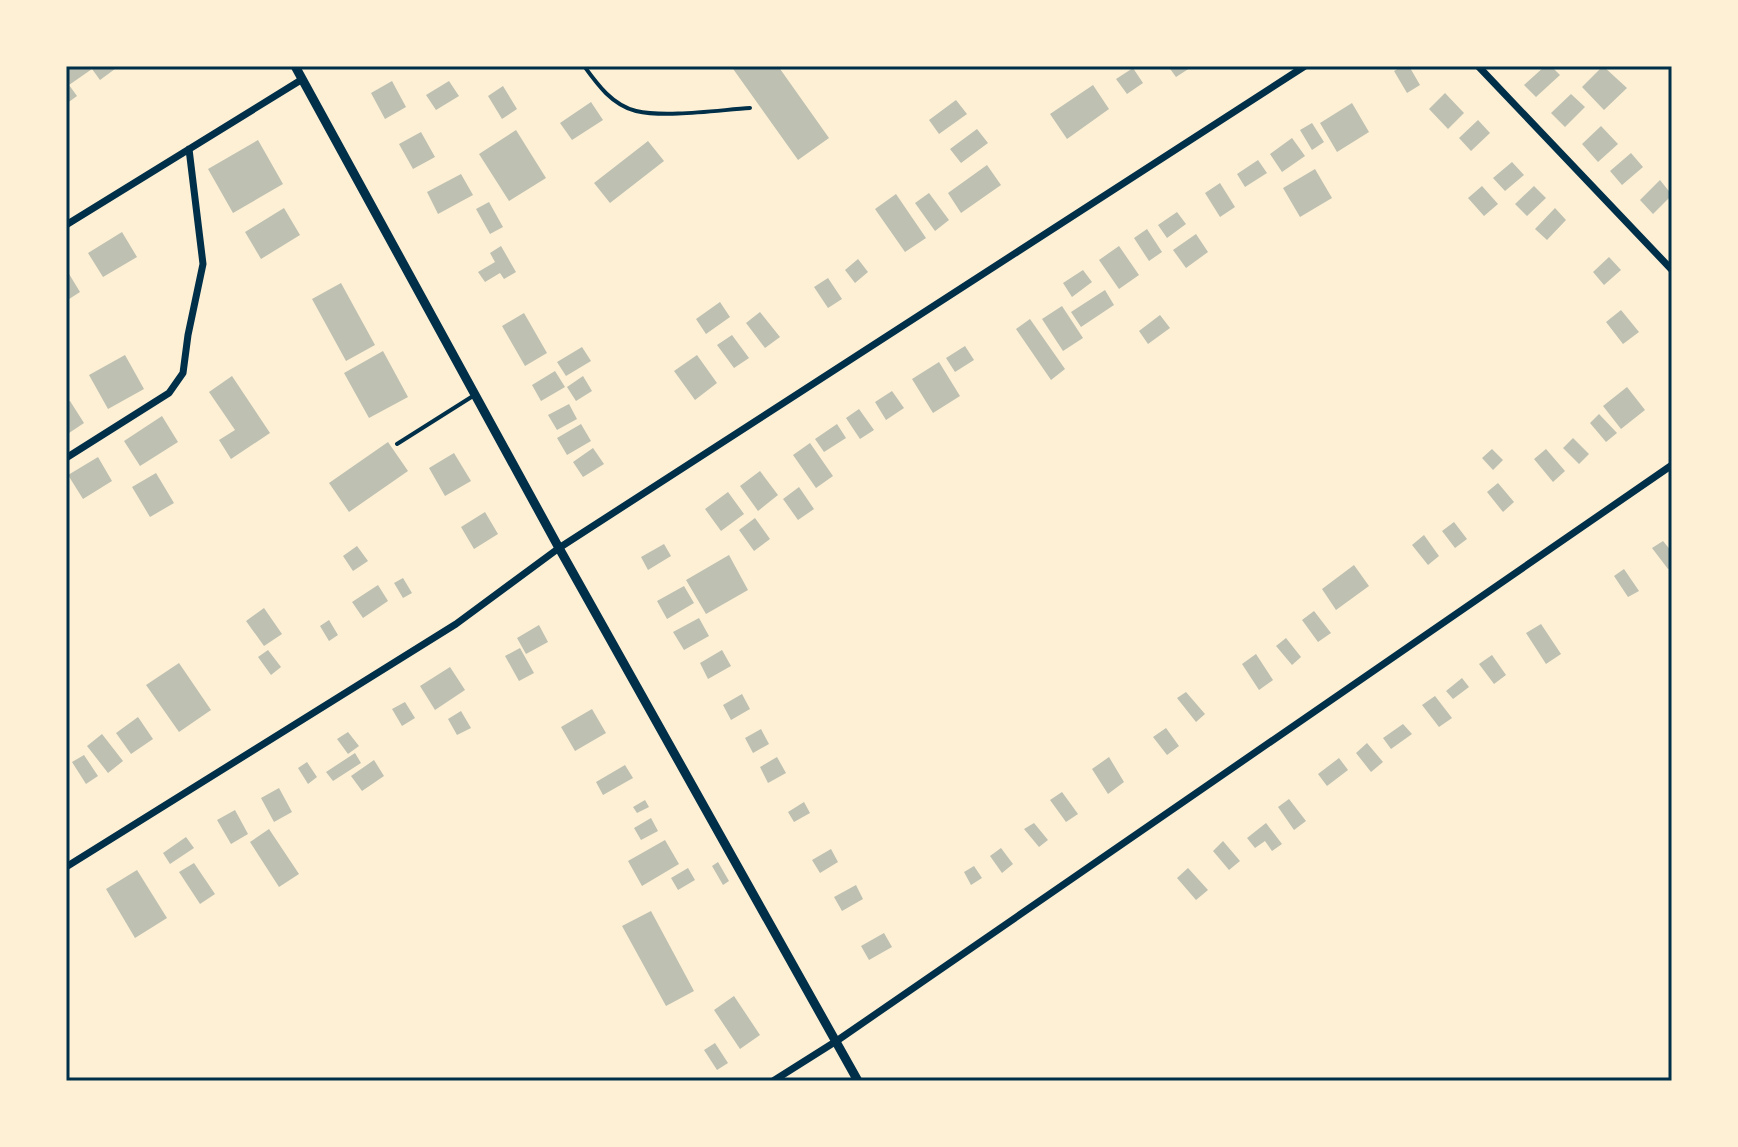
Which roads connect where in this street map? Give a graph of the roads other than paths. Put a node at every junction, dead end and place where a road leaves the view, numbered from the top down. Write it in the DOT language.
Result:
graph roads {
  1 [pos="295,66"];
  2 [pos="584,66"];
  3 [pos="1305,66"];
  4 [pos="1478,66"];
  5 [pos="301,80"];
  6 [pos="750,108"];
  7 [pos="189,149"];
  8 [pos="66,225"];
  9 [pos="1672,270"];
  10 [pos="474,395"];
  11 [pos="397,444"];
  12 [pos="66,458"];
  13 [pos="1672,465"];
  14 [pos="559,548"];
  15 [pos="66,867"];
  16 [pos="838,1040"];
  17 [pos="773,1081"];
  18 [pos="858,1081"];
  1 -- 5 [label="street"];
  2 -- 6 [label="lane"];
  3 -- 14 [label="street"];
  4 -- 9 [label="street"];
  5 -- 7 [label="street"];
  5 -- 10 [label="street"];
  7 -- 8 [label="street"];
  7 -- 12 [label="street"];
  10 -- 11 [label="lane"];
  10 -- 14 [label="street"];
  13 -- 16 [label="street"];
  14 -- 15 [label="street"];
  14 -- 16 [label="street"];
  16 -- 17 [label="street"];
  16 -- 18 [label="street"];
}
